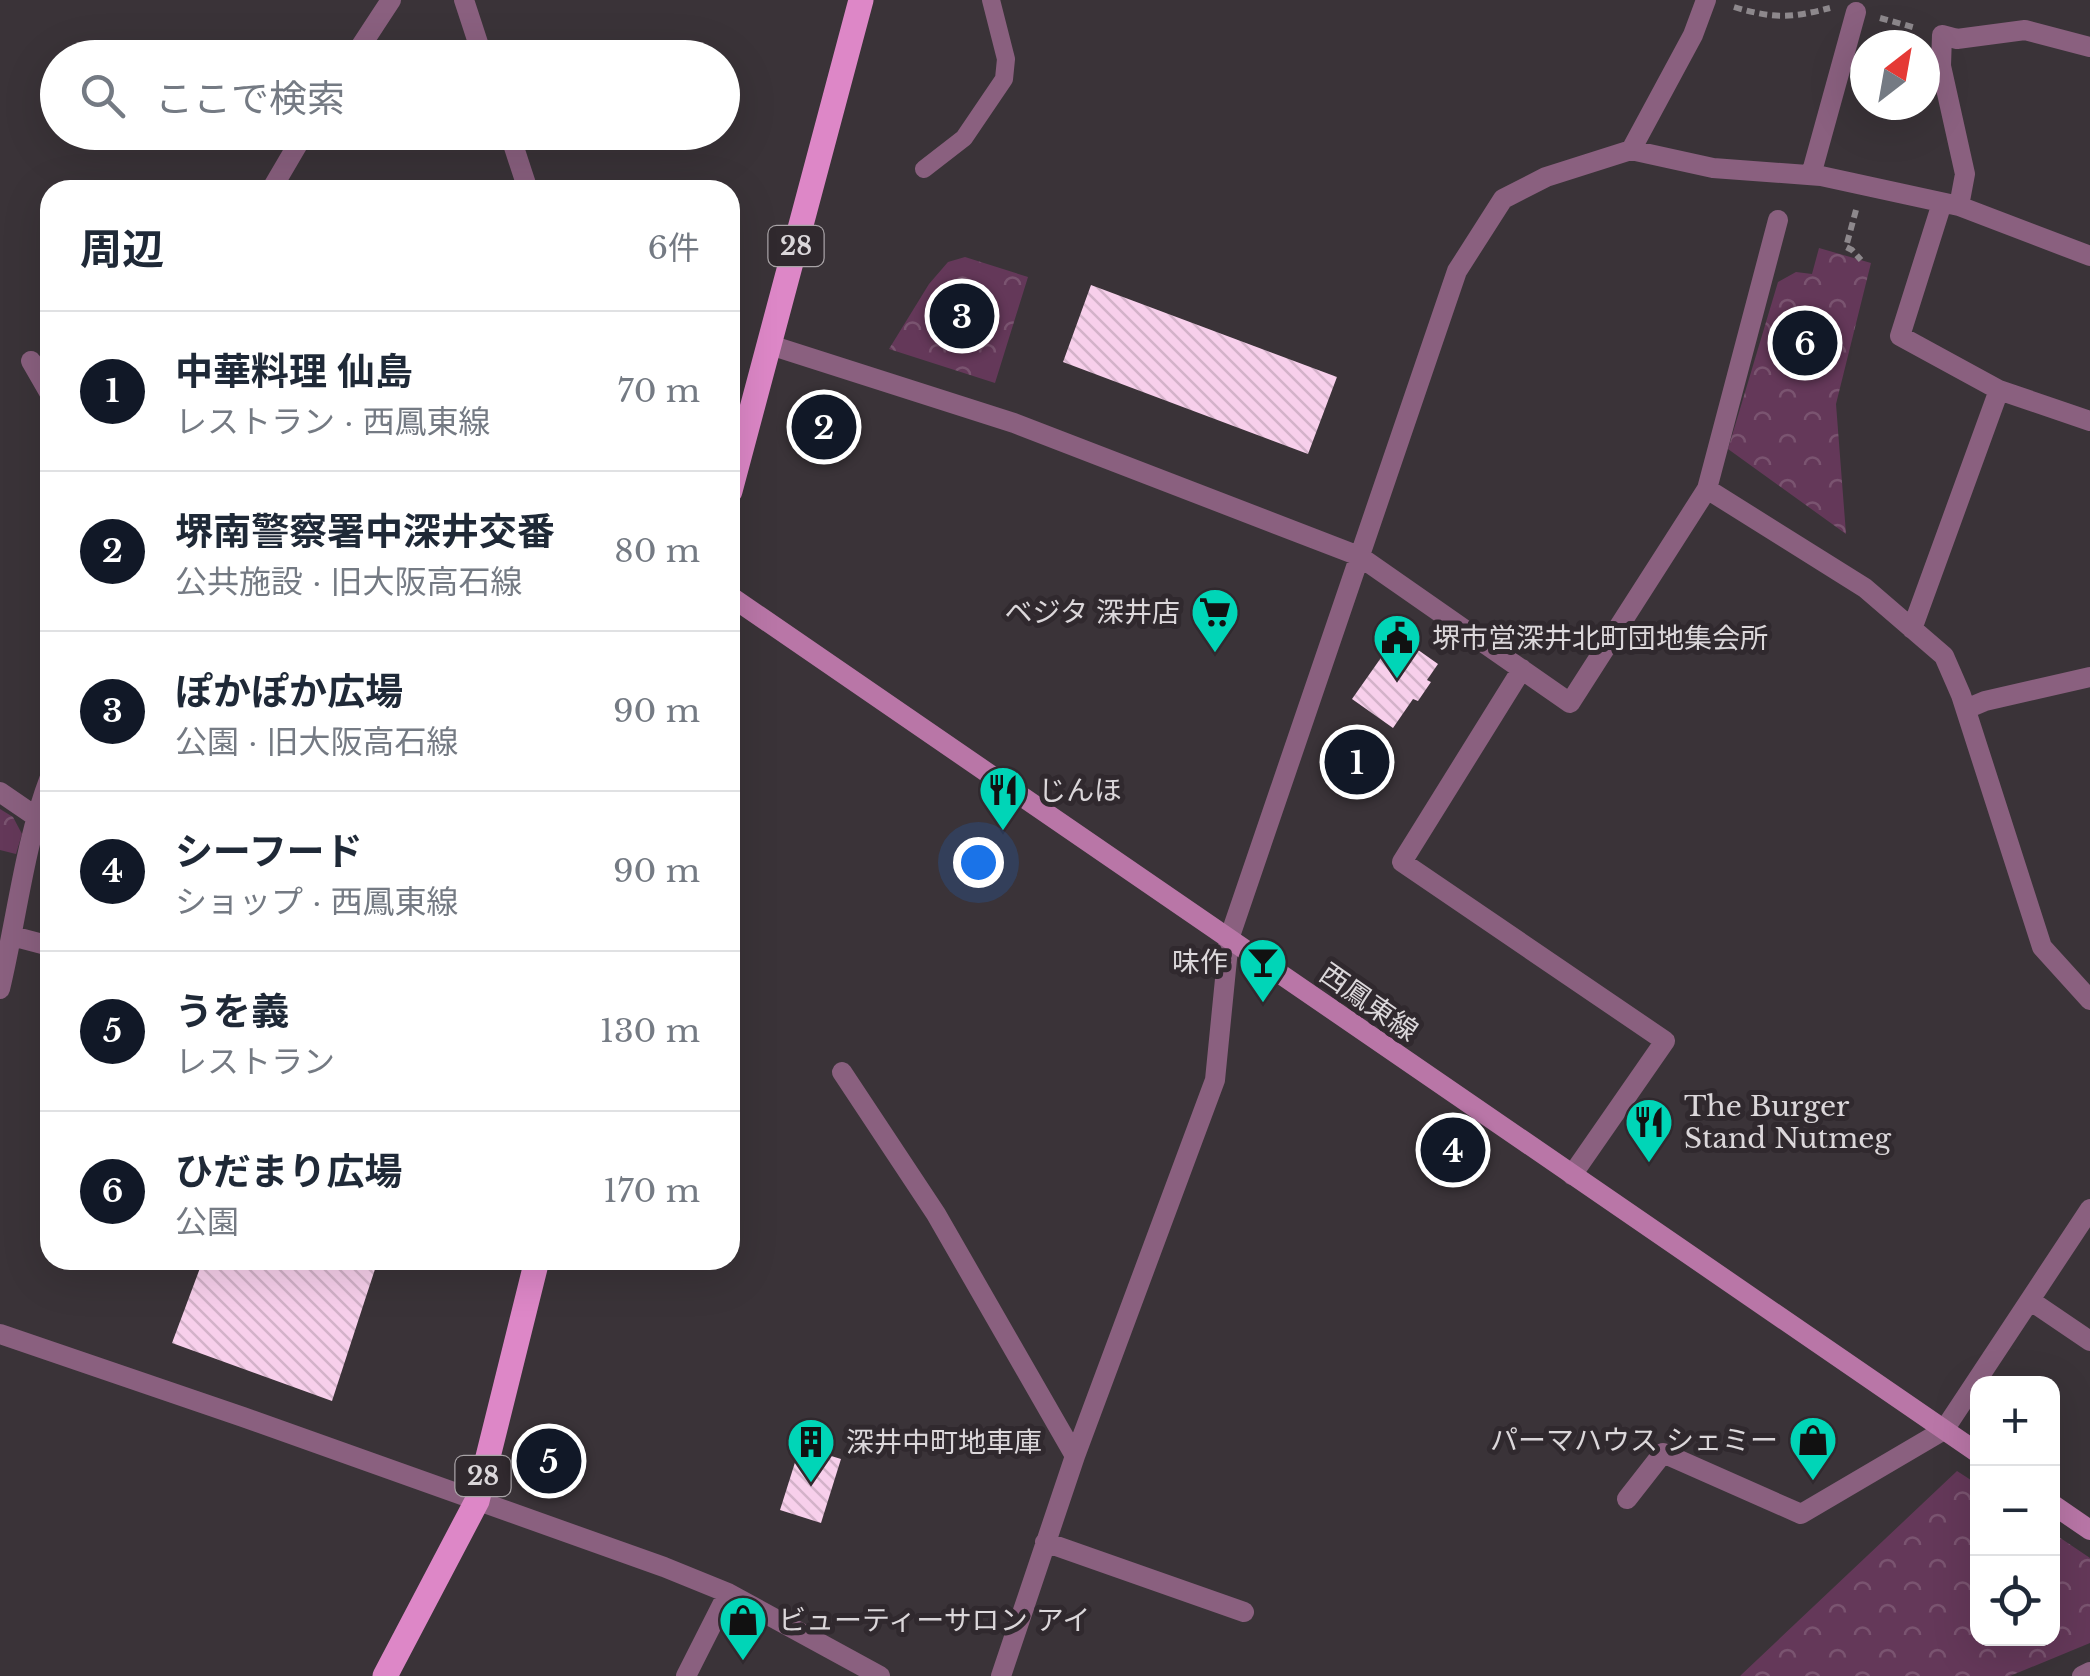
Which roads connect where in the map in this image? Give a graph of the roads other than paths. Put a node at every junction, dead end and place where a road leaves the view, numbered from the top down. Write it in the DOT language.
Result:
graph roads {
  1 [pos="391,0"];
  2 [pos="464,0"];
  3 [pos="861,0"];
  4 [pos="991,0"];
  5 [pos="1716,2"];
  6 [pos="1856,12"];
  7 [pos="365,40"];
  8 [pos="477,40"];
  9 [pos="2090,47"];
  10 [pos="295,150"];
  11 [pos="515,150"];
  12 [pos="1630,150"];
  13 [pos="924,169"];
  14 [pos="1811,176"];
  15 [pos="277,180"];
  16 [pos="525,180"];
  17 [pos="1951,204"];
  18 [pos="1778,220"];
  19 [pos="2090,256"];
  20 [pos="770,345"];
  21 [pos="30,362"];
  22 [pos="40,378"];
  23 [pos="1999,390"];
  24 [pos="2090,421"];
  25 [pos="740,454"];
  26 [pos="1707,489"];
  27 [pos="1360,556"];
  28 [pos="740,603"];
  29 [pos="1912,629"];
  30 [pos="1522,670"];
  31 [pos="2090,677"];
  32 [pos="1966,709"];
  33 [pos="0,792"];
  34 [pos="40,803"];
  35 [pos="35,816"];
  36 [pos="12,936"];
  37 [pos="1229,940"];
  38 [pos="40,943"];
  39 [pos="0,989"];
  40 [pos="2090,1000"];
  41 [pos="842,1072"];
  42 [pos="1572,1175"];
  43 [pos="2090,1209"];
  44 [pos="535,1270"];
  45 [pos="2031,1301"];
  46 [pos="0,1334"];
  47 [pos="2090,1341"];
  48 [pos="1944,1430"];
  49 [pos="1970,1448"];
  50 [pos="1075,1456"];
  51 [pos="1628,1499"];
  52 [pos="477,1501"];
  53 [pos="2060,1509"];
  54 [pos="2090,1530"];
  55 [pos="1044,1542"];
  56 [pos="728,1593"];
  57 [pos="1244,1612"];
  58 [pos="2090,1672"];
  59 [pos="385,1676"];
  60 [pos="686,1676"];
  61 [pos="880,1676"];
  62 [pos="1001,1676"];
  63 [pos="2082,1676"];
  1 -- 7 [label="street"];
  2 -- 8 [label="street"];
  3 -- 20 [label="main road, 28"];
  4 -- 13 [label="lane"];
  5 -- 12 [label="street"];
  6 -- 14 [label="street"];
  9 -- 17 [label="street"];
  10 -- 15 [label="street"];
  11 -- 16 [label="street"];
  12 -- 14 [label="street"];
  12 -- 27 [label="street"];
  14 -- 17 [label="street"];
  17 -- 19 [label="street"];
  17 -- 23 [label="street"];
  18 -- 26 [label="street"];
  20 -- 25 [label="main road, 28"];
  20 -- 27 [label="street"];
  21 -- 22 [label="street"];
  23 -- 24 [label="street"];
  23 -- 29 [label="street"];
  26 -- 29 [label="street"];
  26 -- 30 [label="street"];
  27 -- 30 [label="street"];
  27 -- 37 [label="street"];
  28 -- 37 [label="main road, 西鳳東線"];
  29 -- 32 [label="street"];
  30 -- 42 [label="street"];
  31 -- 32 [label="street"];
  32 -- 40 [label="street"];
  33 -- 35 [label="street"];
  34 -- 35 [label="street"];
  35 -- 36 [label="street"];
  36 -- 38 [label="street"];
  36 -- 39 [label="street"];
  37 -- 42 [label="main road, 西鳳東線"];
  37 -- 50 [label="street"];
  41 -- 50 [label="street"];
  42 -- 48 [label="main road, 西鳳東線"];
  43 -- 45 [label="street"];
  44 -- 52 [label="main road, 28"];
  45 -- 47 [label="street"];
  45 -- 48 [label="street"];
  46 -- 52 [label="street"];
  48 -- 49 [label="main road, 西鳳東線"];
  48 -- 51 [label="street"];
  50 -- 55 [label="street"];
  52 -- 56 [label="street"];
  52 -- 59 [label="main road, 28"];
  53 -- 54 [label="main road"];
  55 -- 57 [label="street"];
  55 -- 62 [label="street"];
  56 -- 60 [label="street"];
  56 -- 61 [label="street"];
  58 -- 63 [label="street"];
}
